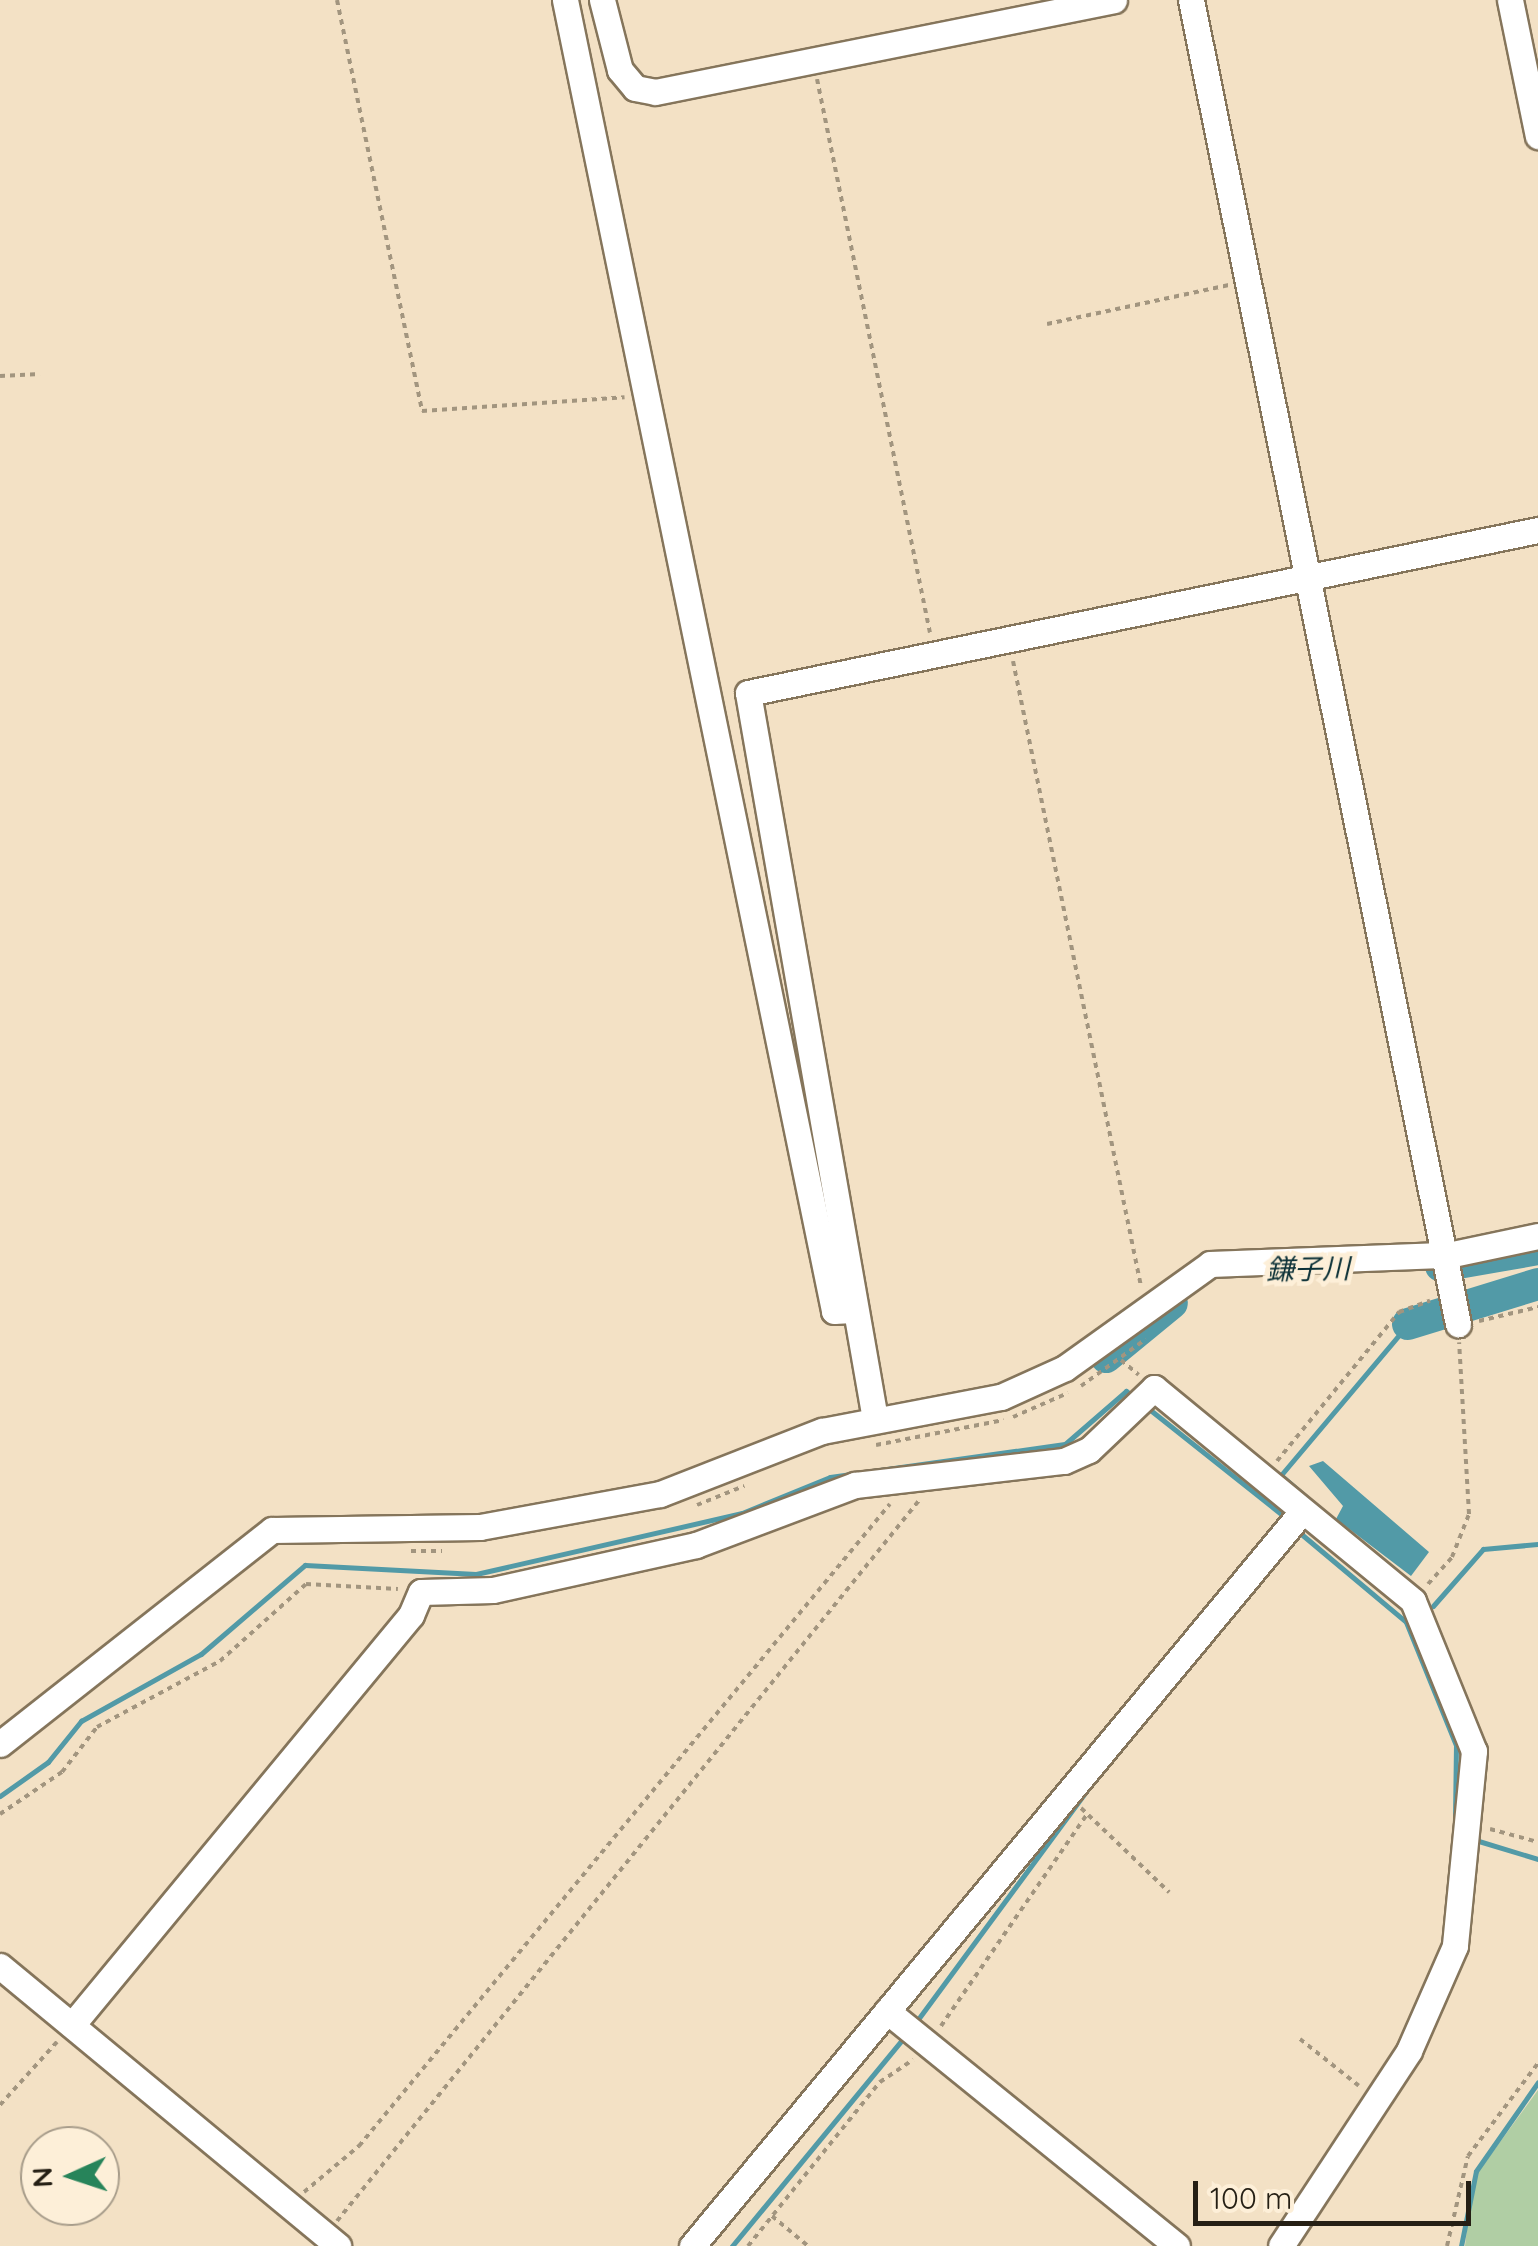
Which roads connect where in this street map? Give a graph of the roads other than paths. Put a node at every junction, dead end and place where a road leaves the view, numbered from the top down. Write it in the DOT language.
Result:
graph roads {
  1 [pos="564,0"];
  2 [pos="602,0"];
  3 [pos="1114,0"];
  4 [pos="1191,0"];
  5 [pos="1510,0"];
  6 [pos="1538,136"];
  7 [pos="1538,530"];
  8 [pos="1309,576"];
  9 [pos="1538,1236"];
  10 [pos="1448,1255"];
  11 [pos="852,1310"];
  12 [pos="1458,1324"];
  13 [pos="875,1419"];
  14 [pos="1300,1514"];
  15 [pos="0,1744"];
  16 [pos="0,1966"];
  17 [pos="887,2011"];
  18 [pos="72,2025"];
  19 [pos="333,2242"];
  20 [pos="692,2246"];
  21 [pos="1177,2246"];
  22 [pos="1281,2246"];
  1 -- 11 [label="street"];
  2 -- 3 [label="street"];
  4 -- 8 [label="street"];
  5 -- 6 [label="street"];
  7 -- 8 [label="street"];
  8 -- 10 [label="street"];
  8 -- 11 [label="street"];
  9 -- 10 [label="street"];
  10 -- 12 [label="street"];
  10 -- 13 [label="street"];
  11 -- 13 [label="street"];
  13 -- 15 [label="street"];
  14 -- 17 [label="street"];
  14 -- 18 [label="street"];
  14 -- 22 [label="street"];
  16 -- 18 [label="street"];
  17 -- 20 [label="street"];
  17 -- 21 [label="street"];
  18 -- 19 [label="street"];
}
